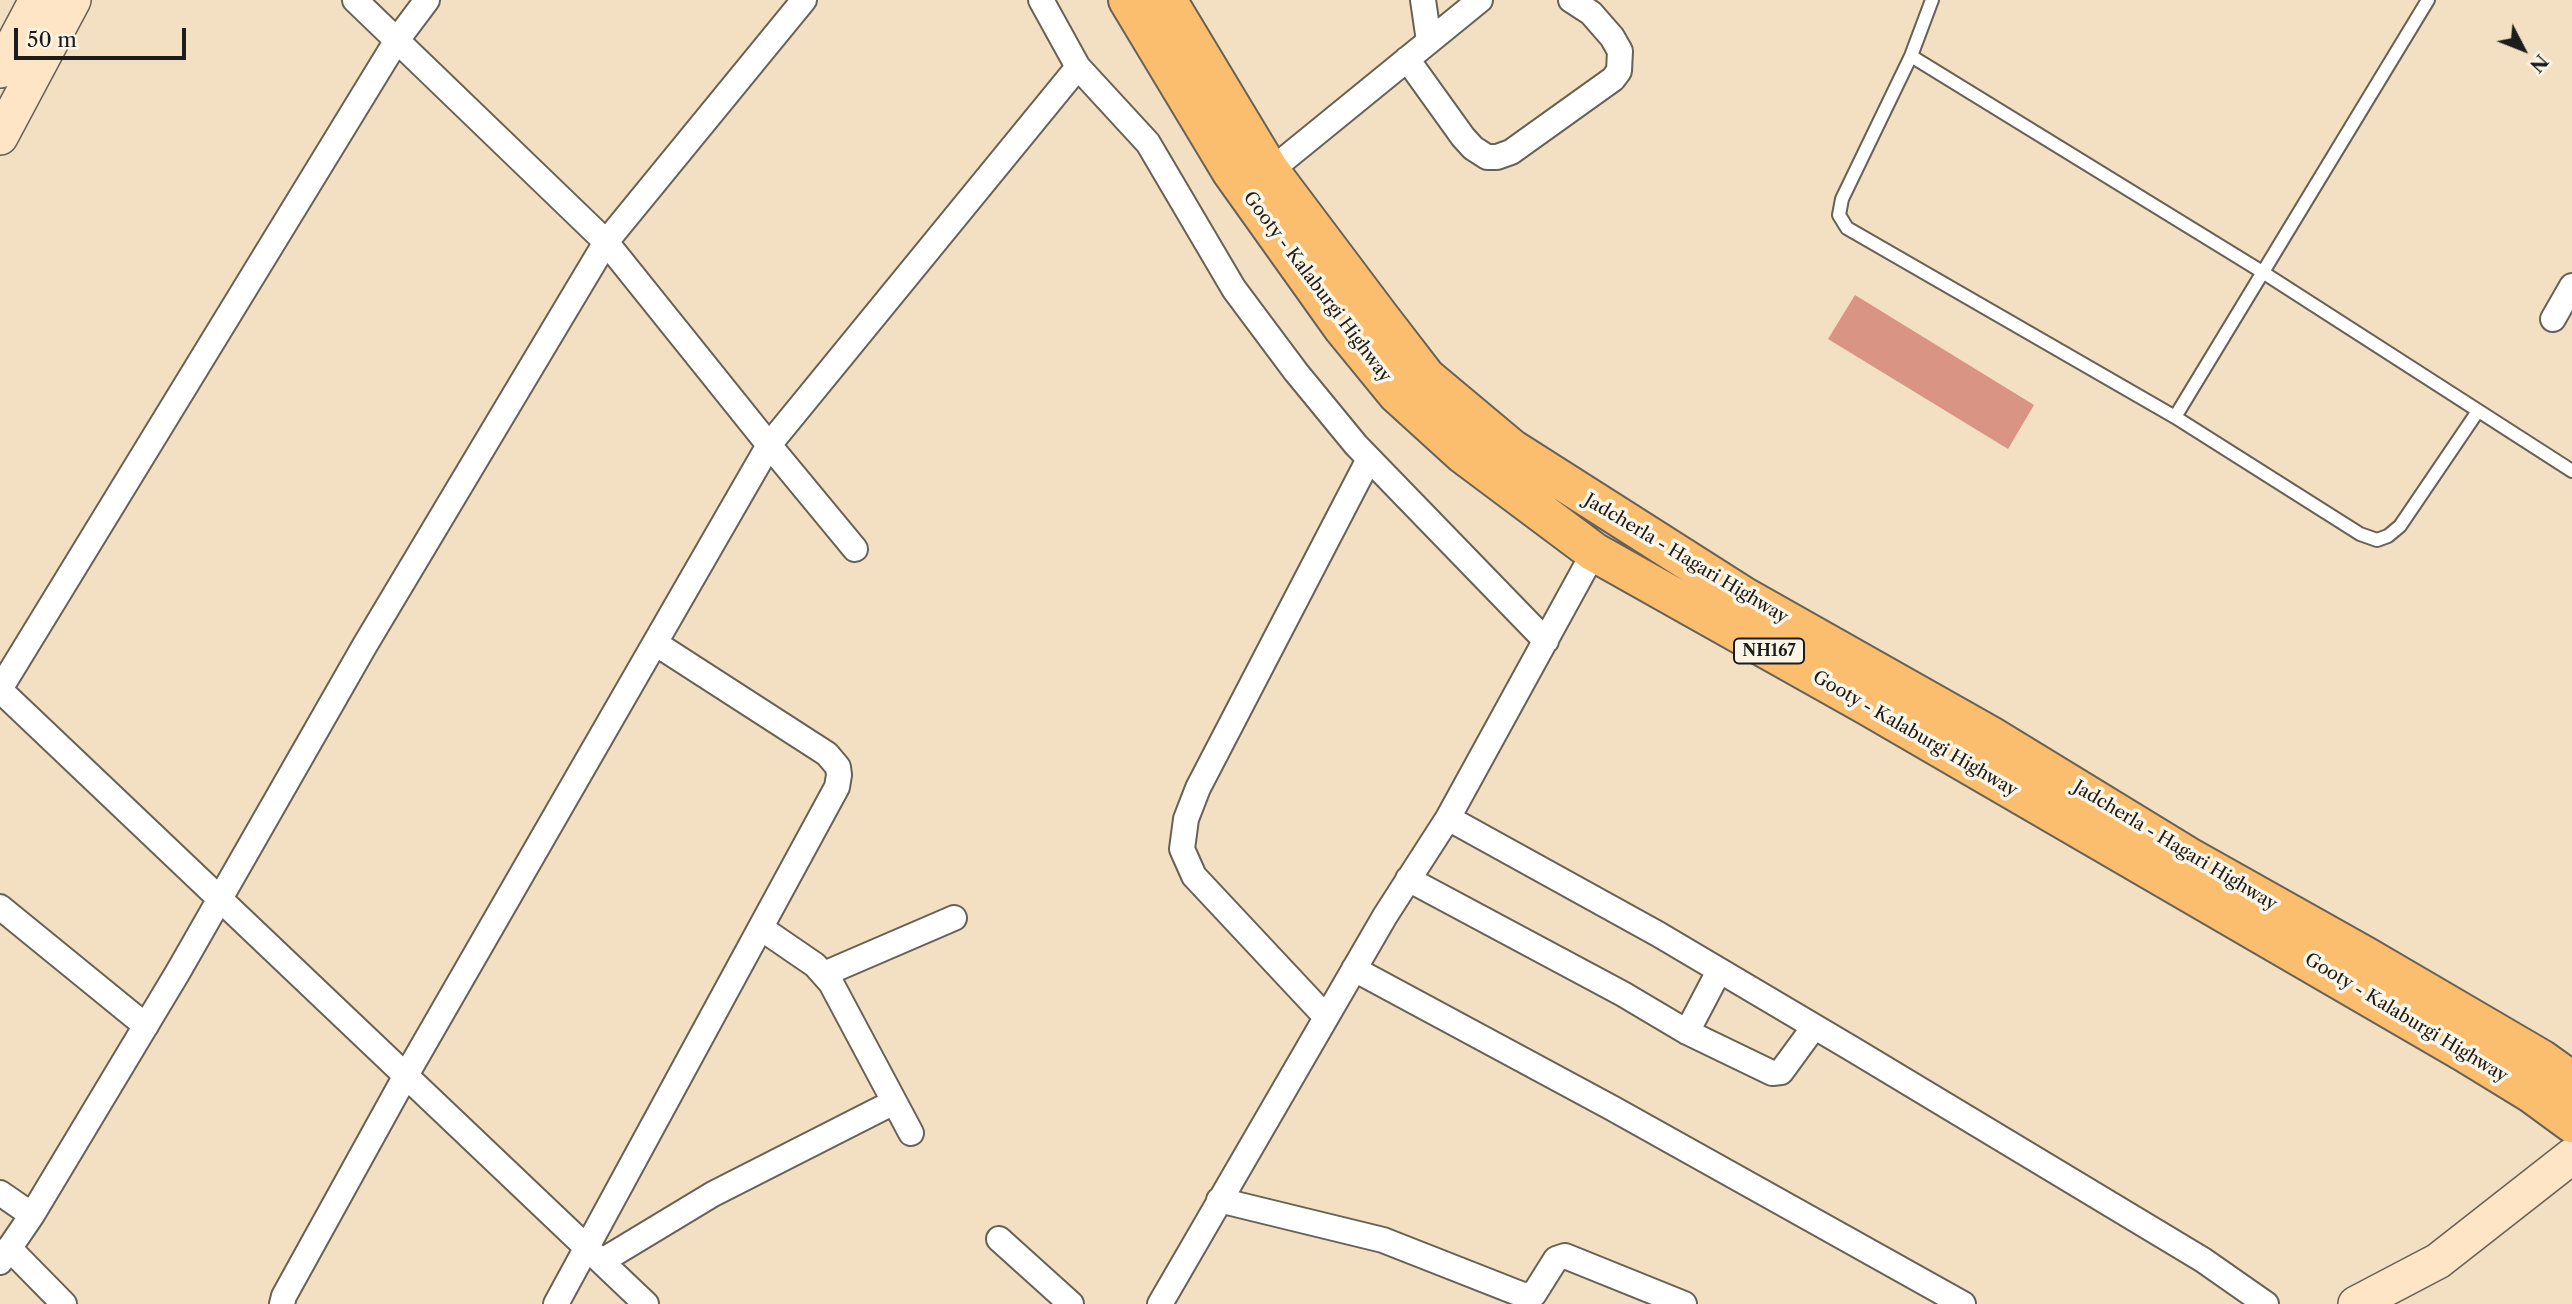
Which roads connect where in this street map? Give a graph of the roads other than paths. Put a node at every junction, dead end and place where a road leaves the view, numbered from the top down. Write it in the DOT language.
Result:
graph roads {
  1 [pos="37,0"];
  2 [pos="72,0"];
  3 [pos="355,0"];
  4 [pos="427,0"];
  5 [pos="804,0"];
  6 [pos="1041,0"];
  7 [pos="1128,0"];
  8 [pos="1423,0"];
  9 [pos="1480,0"];
  10 [pos="1571,0"];
  11 [pos="1932,0"];
  12 [pos="2428,0"];
  13 [pos="1172,2"];
  14 [pos="397,40"];
  15 [pos="1429,41"];
  16 [pos="1911,56"];
  17 [pos="1407,59"];
  18 [pos="1078,67"];
  19 [pos="0,70"];
  20 [pos="0,137"];
  21 [pos="1270,171"];
  22 [pos="606,242"];
  23 [pos="2263,274"];
  24 [pos="2572,286"];
  25 [pos="2553,319"];
  26 [pos="2477,411"];
  27 [pos="2175,417"];
  28 [pos="769,445"];
  29 [pos="1369,459"];
  30 [pos="2572,471"];
  31 [pos="855,549"];
  32 [pos="1594,552"];
  33 [pos="1546,641"];
  34 [pos="655,643"];
  35 [pos="0,690"];
  36 [pos="1448,818"];
  37 [pos="1408,879"];
  38 [pos="220,899"];
  39 [pos="0,907"];
  40 [pos="954,918"];
  41 [pos="761,928"];
  42 [pos="1353,969"];
  43 [pos="1719,971"];
  44 [pos="824,974"];
  45 [pos="1326,1017"];
  46 [pos="146,1026"];
  47 [pos="1814,1027"];
  48 [pos="1687,1032"];
  49 [pos="405,1077"];
  50 [pos="2572,1081"];
  51 [pos="894,1101"];
  52 [pos="2572,1123"];
  53 [pos="911,1133"];
  54 [pos="2572,1157"];
  55 [pos="0,1193"];
  56 [pos="1219,1200"];
  57 [pos="32,1215"];
  58 [pos="999,1239"];
  59 [pos="595,1254"];
  60 [pos="4,1255"];
  61 [pos="64,1304"];
  62 [pos="282,1304"];
  63 [pos="555,1304"];
  64 [pos="646,1304"];
  65 [pos="1070,1304"];
  66 [pos="1160,1304"];
  67 [pos="1684,1304"];
  68 [pos="1963,1304"];
  69 [pos="2266,1304"];
  70 [pos="2356,1304"];
  1 -- 19 [label="street"];
  2 -- 20 [label="street"];
  3 -- 14 [label="street"];
  4 -- 14 [label="street"];
  5 -- 22 [label="street"];
  6 -- 18 [label="street"];
  7 -- 32 [label="highway, Gooty - Kalaburgi Highway / NH167"];
  8 -- 15 [label="street"];
  9 -- 15 [label="street"];
  10 -- 17 [label="street"];
  11 -- 16 [label="lane"];
  12 -- 23 [label="lane"];
  13 -- 21 [label="highway, Jadcherla - Hagari Highway / NH167"];
  14 -- 22 [label="street"];
  14 -- 35 [label="street"];
  15 -- 17 [label="street"];
  16 -- 23 [label="lane"];
  16 -- 27 [label="lane"];
  17 -- 21 [label="street"];
  18 -- 28 [label="street"];
  18 -- 29 [label="street"];
  21 -- 50 [label="highway, Jadcherla - Hagari Highway / NH167"];
  22 -- 28 [label="street"];
  22 -- 38 [label="street"];
  23 -- 26 [label="lane"];
  23 -- 27 [label="lane"];
  24 -- 25 [label="street"];
  26 -- 27 [label="lane"];
  26 -- 30 [label="lane"];
  28 -- 31 [label="street"];
  28 -- 34 [label="street"];
  29 -- 33 [label="street"];
  29 -- 45 [label="street"];
  32 -- 33 [label="street"];
  32 -- 52 [label="highway, Gooty - Kalaburgi Highway / NH167"];
  33 -- 36 [label="street"];
  34 -- 41 [label="street"];
  34 -- 49 [label="street"];
  35 -- 38 [label="street"];
  36 -- 37 [label="street"];
  36 -- 43 [label="street"];
  37 -- 42 [label="street"];
  37 -- 48 [label="street"];
  38 -- 46 [label="street"];
  38 -- 49 [label="street"];
  39 -- 46 [label="street"];
  40 -- 44 [label="street"];
  41 -- 44 [label="street"];
  41 -- 59 [label="street"];
  42 -- 45 [label="street"];
  42 -- 68 [label="street"];
  43 -- 47 [label="street"];
  43 -- 48 [label="street"];
  44 -- 51 [label="street"];
  45 -- 56 [label="street"];
  46 -- 57 [label="street"];
  47 -- 48 [label="street"];
  47 -- 69 [label="street"];
  49 -- 59 [label="street"];
  49 -- 62 [label="street"];
  51 -- 53 [label="street"];
  51 -- 59 [label="street"];
  54 -- 70 [label="street"];
  55 -- 57 [label="street"];
  56 -- 66 [label="street"];
  56 -- 67 [label="street"];
  57 -- 60 [label="street"];
  58 -- 65 [label="street"];
  59 -- 63 [label="street"];
  59 -- 64 [label="street"];
  60 -- 61 [label="street"];
}
